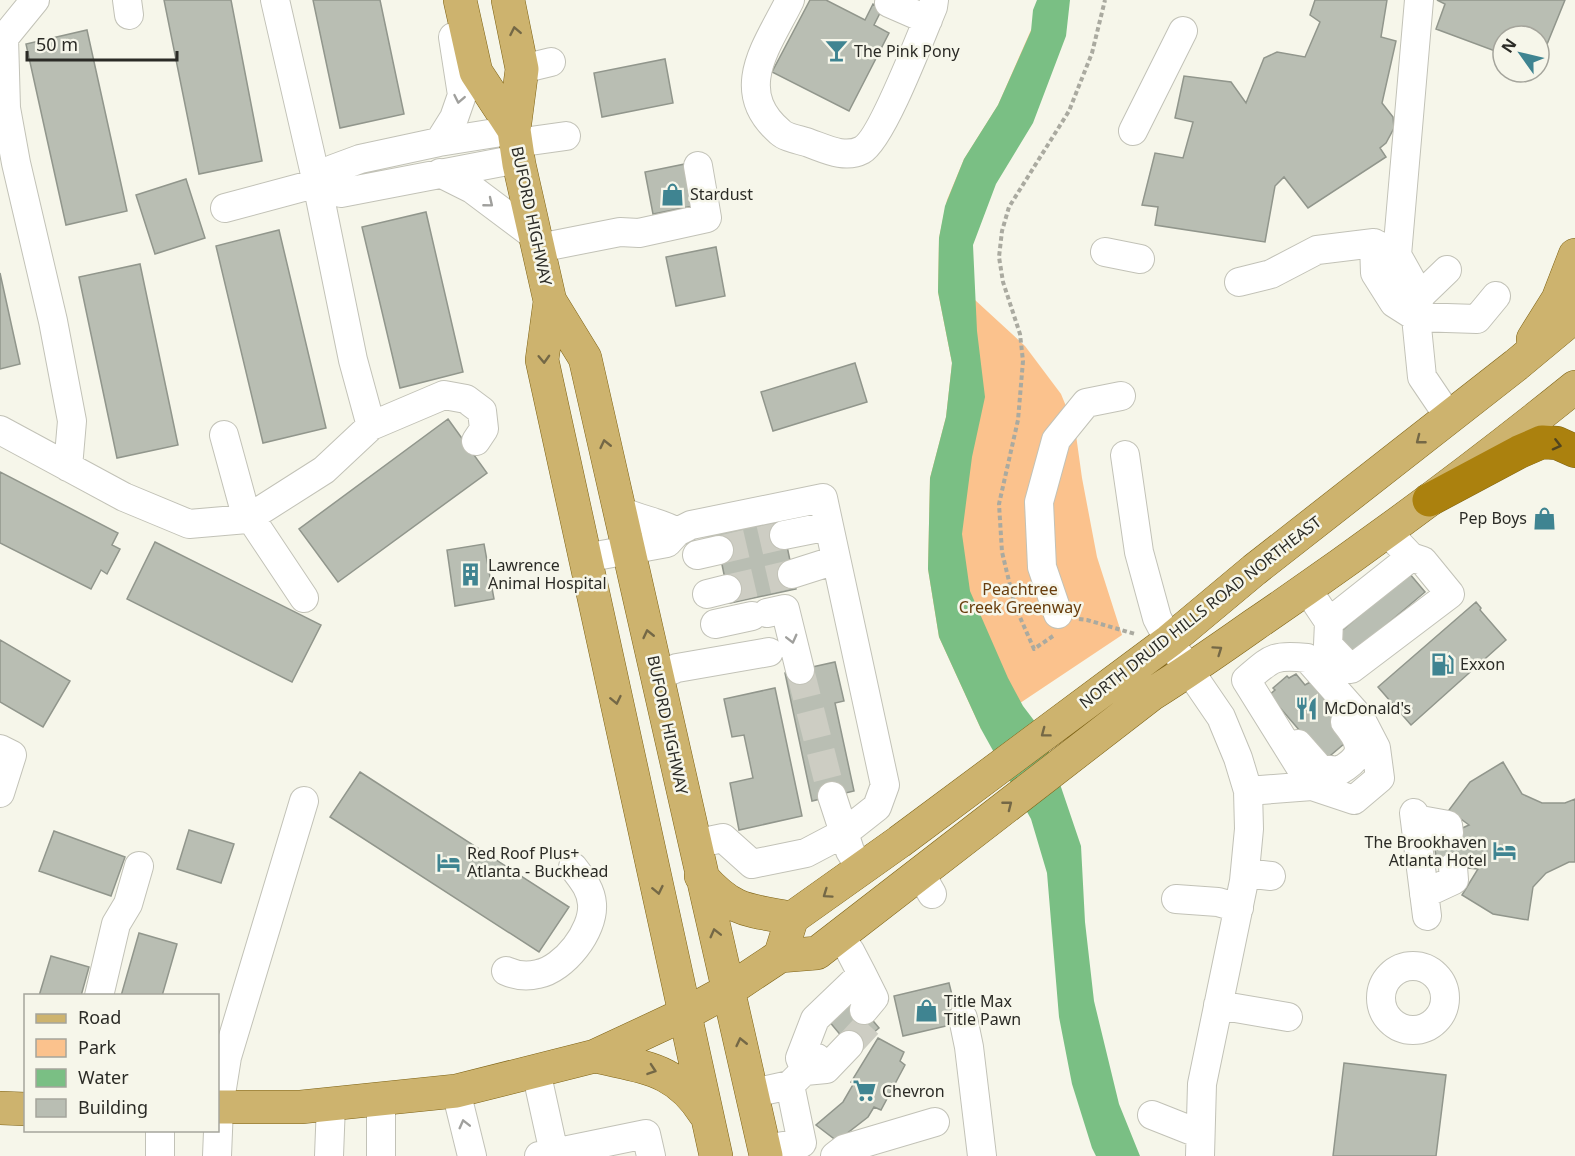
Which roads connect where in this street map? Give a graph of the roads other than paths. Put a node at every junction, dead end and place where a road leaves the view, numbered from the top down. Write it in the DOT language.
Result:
graph roads {
  1 [pos="35,0"];
  2 [pos="275,0"];
  3 [pos="446,0"];
  4 [pos="460,0"];
  5 [pos="508,0"];
  6 [pos="790,0"];
  7 [pos="1419,0"];
  8 [pos="890,3"];
  9 [pos="931,10"];
  10 [pos="1183,31"];
  11 [pos="3,109"];
  12 [pos="1133,131"];
  13 [pos="566,136"];
  14 [pos="439,142"];
  15 [pos="516,144"];
  16 [pos="417,166"];
  17 [pos="698,166"];
  18 [pos="317,183"];
  19 [pos="225,208"];
  20 [pos="537,242"];
  21 [pos="1385,249"];
  22 [pos="1105,252"];
  23 [pos="1575,255"];
  24 [pos="1140,259"];
  25 [pos="1448,270"];
  26 [pos="1239,282"];
  27 [pos="1496,296"];
  28 [pos="550,301"];
  29 [pos="1418,306"];
  30 [pos="1575,316"];
  31 [pos="1516,365"];
  32 [pos="1575,387"];
  33 [pos="1121,396"];
  34 [pos="1449,417"];
  35 [pos="371,426"];
  36 [pos="0,430"];
  37 [pos="224,435"];
  38 [pos="476,441"];
  39 [pos="1575,451"];
  40 [pos="1125,455"];
  41 [pos="69,467"];
  42 [pos="1429,500"];
  43 [pos="621,512"];
  44 [pos="248,518"];
  45 [pos="829,526"];
  46 [pos="1391,528"];
  47 [pos="677,532"];
  48 [pos="784,535"];
  49 [pos="629,550"];
  50 [pos="1411,557"];
  51 [pos="585,558"];
  52 [pos="836,560"];
  53 [pos="792,574"];
  54 [pos="1307,589"];
  55 [pos="304,598"];
  56 [pos="1067,622"];
  57 [pos="1329,622"];
  58 [pos="715,624"];
  59 [pos="1251,627"];
  60 [pos="1170,640"];
  61 [pos="769,652"];
  62 [pos="1280,657"];
  63 [pos="800,670"];
  64 [pos="1190,670"];
  65 [pos="657,676"];
  66 [pos="0,749"];
  67 [pos="1316,777"];
  68 [pos="1248,791"];
  69 [pos="0,793"];
  70 [pos="832,796"];
  71 [pos="304,801"];
  72 [pos="877,807"];
  73 [pos="844,833"];
  74 [pos="1449,833"];
  75 [pos="899,842"];
  76 [pos="694,844"];
  77 [pos="139,866"];
  78 [pos="573,867"];
  79 [pos="1453,867"];
  80 [pos="861,869"];
  81 [pos="701,876"];
  82 [pos="1176,899"];
  83 [pos="1239,908"];
  84 [pos="792,918"];
  85 [pos="839,936"];
  86 [pos="780,956"];
  87 [pos="506,971"];
  88 [pos="729,990"];
  89 [pos="99,994"];
  90 [pos="1218,1005"];
  91 [pos="685,1014"];
  92 [pos="1287,1017"];
  93 [pos="963,1018"];
  94 [pos="844,1040"];
  95 [pos="595,1056"];
  96 [pos="536,1071"];
  97 [pos="798,1078"];
  98 [pos="456,1091"];
  99 [pos="753,1093"];
  100 [pos="381,1099"];
  101 [pos="219,1101"];
  102 [pos="331,1104"];
  103 [pos="219,1107"];
  104 [pos="0,1108"];
  105 [pos="24,1109"];
  106 [pos="1152,1115"];
  107 [pos="706,1116"];
  108 [pos="935,1122"];
  109 [pos="160,1132"];
  110 [pos="217,1132"];
  111 [pos="1200,1145"];
  112 [pos="765,1152"];
  113 [pos="547,1155"];
  114 [pos="160,1156"];
  115 [pos="217,1156"];
  116 [pos="329,1156"];
  117 [pos="381,1156"];
  118 [pos="472,1156"];
  119 [pos="651,1156"];
  120 [pos="716,1156"];
  121 [pos="835,1156"];
  122 [pos="982,1156"];
  1 -- 11 [label="street"];
  2 -- 18 [label="street"];
  3 -- 14 [label="street, one-way"];
  4 -- 15 [label="main road, BUFORD HIGHWAY"];
  15 -- 5 [label="main road, BUFORD HIGHWAY, one-way"];
  6 -- 9 [label="street"];
  7 -- 21 [label="street"];
  8 -- 9 [label="street"];
  10 -- 12 [label="street"];
  11 -- 41 [label="street"];
  13 -- 15 [label="street"];
  14 -- 15 [label="street"];
  14 -- 16 [label="street"];
  15 -- 16 [label="street"];
  15 -- 20 [label="main road, BUFORD HIGHWAY"];
  16 -- 18 [label="street"];
  16 -- 20 [label="street, one-way"];
  17 -- 20 [label="street"];
  18 -- 19 [label="street"];
  18 -- 35 [label="street"];
  20 -- 28 [label="main road, BUFORD HIGHWAY"];
  21 -- 26 [label="street"];
  21 -- 29 [label="street"];
  22 -- 24 [label="street"];
  23 -- 31 [label="main road"];
  25 -- 29 [label="street"];
  27 -- 29 [label="street"];
  43 -- 28 [label="main road, BUFORD HIGHWAY, one-way"];
  28 -- 51 [label="main road, BUFORD HIGHWAY, one-way"];
  29 -- 34 [label="street"];
  30 -- 31 [label="main road, NORTH DRUID HILLS ROAD NORTHEAST"];
  31 -- 34 [label="main road, NORTH DRUID HILLS ROAD NORTHEAST"];
  32 -- 42 [label="main road"];
  33 -- 56 [label="street"];
  34 -- 60 [label="main road, NORTH DRUID HILLS ROAD NORTHEAST, one-way"];
  35 -- 38 [label="street"];
  35 -- 44 [label="street"];
  36 -- 41 [label="street"];
  37 -- 44 [label="street"];
  42 -- 39 [label="highway, one-way"];
  40 -- 60 [label="street"];
  41 -- 44 [label="street"];
  42 -- 46 [label="main road"];
  43 -- 47 [label="street"];
  43 -- 49 [label="main road, BUFORD HIGHWAY"];
  44 -- 55 [label="street"];
  45 -- 47 [label="street"];
  45 -- 48 [label="street"];
  45 -- 52 [label="street"];
  46 -- 50 [label="street"];
  46 -- 54 [label="main road"];
  47 -- 49 [label="street"];
  49 -- 51 [label="street"];
  65 -- 49 [label="main road, BUFORD HIGHWAY, one-way"];
  50 -- 57 [label="street"];
  50 -- 57 [label="street"];
  51 -- 91 [label="main road, BUFORD HIGHWAY, one-way"];
  52 -- 53 [label="street"];
  52 -- 72 [label="street"];
  54 -- 57 [label="street"];
  54 -- 59 [label="main road"];
  58 -- 63 [label="street, one-way"];
  59 -- 62 [label="street"];
  64 -- 59 [label="main road, one-way"];
  60 -- 64 [label="street"];
  60 -- 75 [label="main road, NORTH DRUID HILLS ROAD NORTHEAST, one-way"];
  61 -- 65 [label="street"];
  62 -- 67 [label="street"];
  62 -- 67 [label="street"];
  62 -- 67 [label="street"];
  64 -- 68 [label="street"];
  85 -- 64 [label="main road, one-way"];
  65 -- 76 [label="main road, BUFORD HIGHWAY"];
  66 -- 69 [label="street"];
  67 -- 68 [label="street"];
  68 -- 83 [label="street"];
  70 -- 73 [label="street"];
  71 -- 101 [label="street"];
  72 -- 73 [label="street"];
  72 -- 75 [label="street"];
  73 -- 76 [label="street"];
  73 -- 80 [label="street"];
  74 -- 79 [label="street"];
  75 -- 80 [label="main road, NORTH DRUID HILLS ROAD NORTHEAST"];
  76 -- 81 [label="main road, BUFORD HIGHWAY"];
  77 -- 89 [label="street"];
  78 -- 87 [label="street"];
  80 -- 84 [label="main road, NORTH DRUID HILLS ROAD NORTHEAST, one-way"];
  81 -- 84 [label="main road"];
  88 -- 81 [label="main road, BUFORD HIGHWAY, one-way"];
  82 -- 83 [label="street"];
  83 -- 90 [label="street"];
  84 -- 86 [label="main road"];
  85 -- 86 [label="main road"];
  85 -- 97 [label="street"];
  86 -- 88 [label="main road"];
  88 -- 91 [label="main road"];
  99 -- 88 [label="main road, BUFORD HIGHWAY, one-way"];
  90 -- 92 [label="street"];
  90 -- 111 [label="street"];
  91 -- 95 [label="main road"];
  91 -- 107 [label="main road, BUFORD HIGHWAY"];
  93 -- 122 [label="street"];
  94 -- 97 [label="street"];
  95 -- 96 [label="main road"];
  95 -- 107 [label="main road, one-way"];
  96 -- 98 [label="main road"];
  96 -- 113 [label="street"];
  97 -- 99 [label="street"];
  97 -- 112 [label="street"];
  98 -- 100 [label="main road"];
  118 -- 98 [label="street, one-way"];
  99 -- 112 [label="main road, BUFORD HIGHWAY"];
  100 -- 102 [label="main road"];
  100 -- 117 [label="street"];
  102 -- 103 [label="main road"];
  102 -- 116 [label="street"];
  104 -- 105 [label="main road"];
  106 -- 111 [label="street"];
  107 -- 120 [label="main road, BUFORD HIGHWAY"];
  108 -- 121 [label="street"];
  109 -- 114 [label="street"];
  110 -- 115 [label="street"];
  113 -- 119 [label="street"];
}
